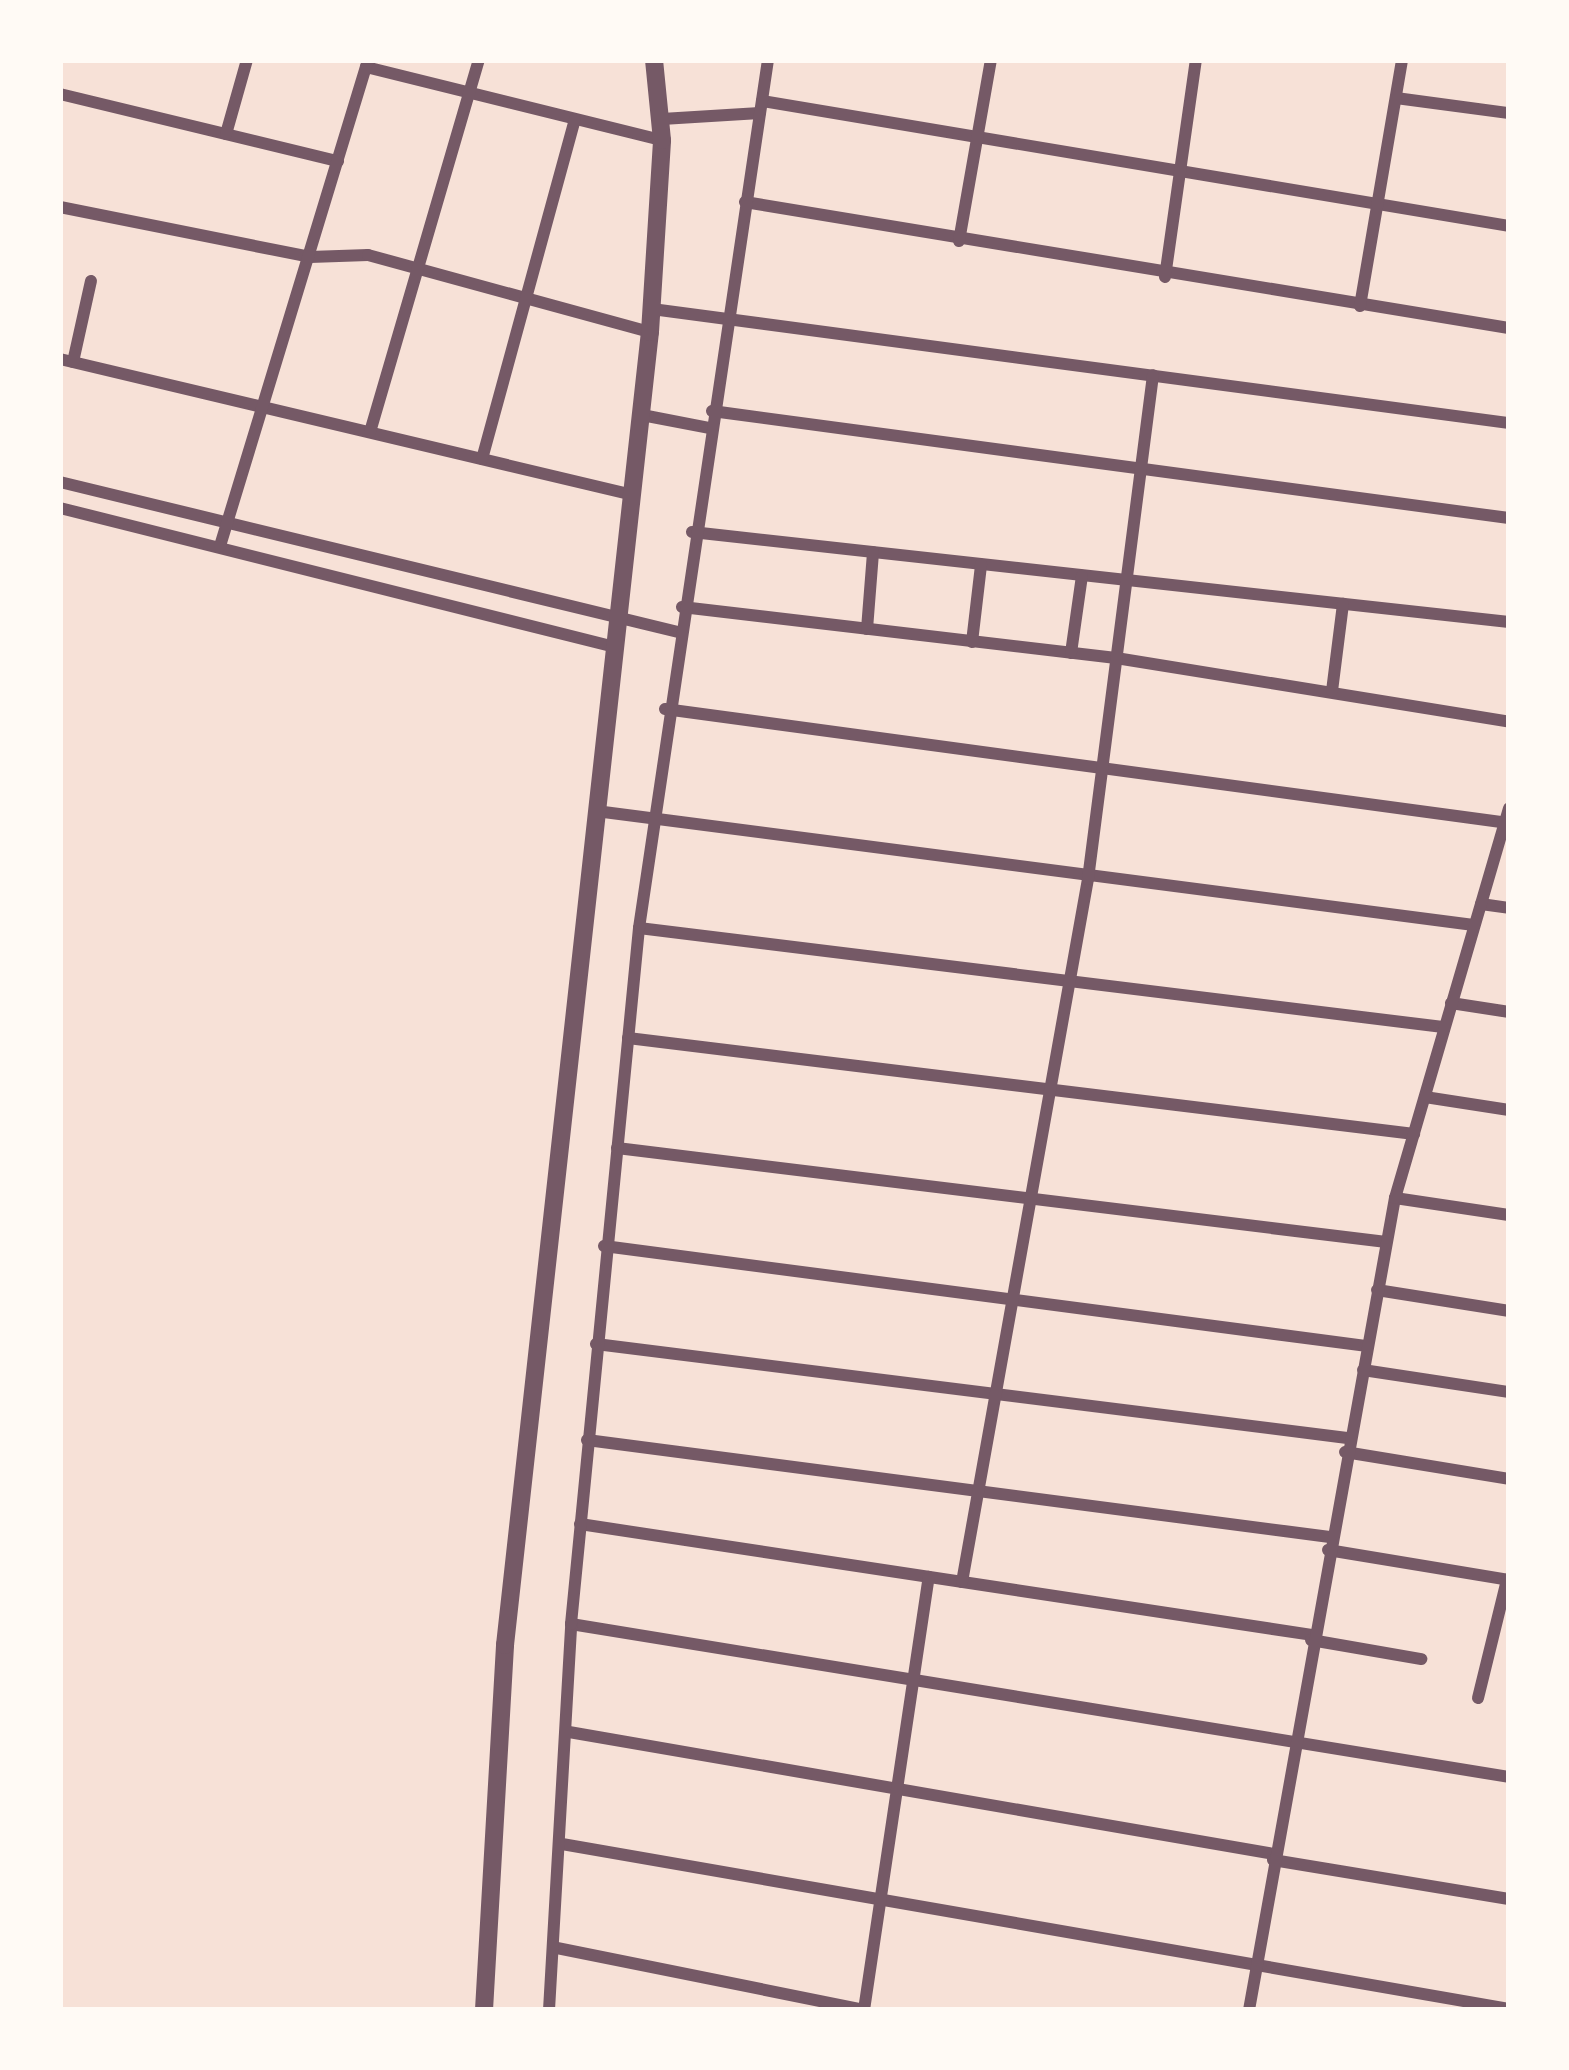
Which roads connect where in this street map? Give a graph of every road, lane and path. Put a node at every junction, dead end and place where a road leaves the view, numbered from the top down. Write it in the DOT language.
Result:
graph roads {
  1 [pos="247,60"];
  2 [pos="479,60"];
  3 [pos="654,60"];
  4 [pos="768,60"];
  5 [pos="991,60"];
  6 [pos="1186,60"];
  7 [pos="1402,60"];
  8 [pos="1196,61"];
  9 [pos="367,63"];
  10 [pos="469,93"];
  11 [pos="60,94"];
  12 [pos="1396,98"];
  13 [pos="761,106"];
  14 [pos="1509,113"];
  15 [pos="662,119"];
  16 [pos="575,120"];
  17 [pos="226,134"];
  18 [pos="977,138"];
  19 [pos="662,140"];
  20 [pos="338,161"];
  21 [pos="1180,173"];
  22 [pos="746,202"];
  23 [pos="1378,206"];
  24 [pos="60,207"];
  25 [pos="1509,226"];
  26 [pos="959,241"];
  27 [pos="310,257"];
  28 [pos="418,268"];
  29 [pos="1165,277"];
  30 [pos="91,281"];
  31 [pos="526,298"];
  32 [pos="1360,306"];
  33 [pos="652,309"];
  34 [pos="727,319"];
  35 [pos="1509,328"];
  36 [pos="650,332"];
  37 [pos="66,360"];
  38 [pos="1153,375"];
  39 [pos="262,406"];
  40 [pos="712,411"];
  41 [pos="642,415"];
  42 [pos="1509,423"];
  43 [pos="709,428"];
  44 [pos="370,432"];
  45 [pos="482,459"];
  46 [pos="1143,475"];
  47 [pos="60,482"];
  48 [pos="633,495"];
  49 [pos="60,508"];
  50 [pos="1509,518"];
  51 [pos="226,523"];
  52 [pos="692,532"];
  53 [pos="220,546"];
  54 [pos="873,552"];
  55 [pos="981,565"];
  56 [pos="1082,576"];
  57 [pos="1128,581"];
  58 [pos="1343,604"];
  59 [pos="682,607"];
  60 [pos="618,619"];
  61 [pos="1509,622"];
  62 [pos="867,629"];
  63 [pos="678,632"];
  64 [pos="972,642"];
  65 [pos="614,647"];
  66 [pos="1071,653"];
  67 [pos="1116,658"];
  68 [pos="1332,692"];
  69 [pos="665,710"];
  70 [pos="1509,722"];
  71 [pos="1105,770"];
  72 [pos="596,811"];
  73 [pos="652,818"];
  74 [pos="1508,818"];
  75 [pos="1088,879"];
  76 [pos="1481,904"];
  77 [pos="1509,908"];
  78 [pos="1474,925"];
  79 [pos="639,928"];
  80 [pos="1069,986"];
  81 [pos="1451,1004"];
  82 [pos="1509,1012"];
  83 [pos="1443,1027"];
  84 [pos="628,1038"];
  85 [pos="1053,1090"];
  86 [pos="1425,1097"];
  87 [pos="1509,1110"];
  88 [pos="1414,1134"];
  89 [pos="616,1148"];
  90 [pos="1032,1198"];
  91 [pos="1395,1198"];
  92 [pos="1509,1215"];
  93 [pos="1386,1243"];
  94 [pos="604,1246"];
  95 [pos="1377,1290"];
  96 [pos="1013,1300"];
  97 [pos="1509,1310"];
  98 [pos="596,1344"];
  99 [pos="1367,1346"];
  100 [pos="1363,1370"];
  101 [pos="1509,1392"];
  102 [pos="996,1394"];
  103 [pos="587,1441"];
  104 [pos="1347,1445"];
  105 [pos="1509,1480"];
  106 [pos="978,1491"];
  107 [pos="580,1524"];
  108 [pos="1329,1543"];
  109 [pos="929,1577"];
  110 [pos="1508,1580"];
  111 [pos="962,1582"];
  112 [pos="571,1624"];
  113 [pos="1311,1638"];
  114 [pos="1421,1659"];
  115 [pos="914,1681"];
  116 [pos="1478,1698"];
  117 [pos="569,1732"];
  118 [pos="1294,1742"];
  119 [pos="1509,1778"];
  120 [pos="898,1791"];
  121 [pos="562,1844"];
  122 [pos="1274,1857"];
  123 [pos="1509,1899"];
  124 [pos="881,1903"];
  125 [pos="556,1948"];
  126 [pos="1255,1968"];
  127 [pos="1509,2009"];
  128 [pos="484,2010"];
  129 [pos="549,2010"];
  130 [pos="865,2010"];
  131 [pos="1249,2010"];
  1 -- 17 [label="street"];
  2 -- 10 [label="street"];
  3 -- 15 [label="street"];
  4 -- 13 [label="street"];
  5 -- 18 [label="street"];
  6 -- 8 [label="street"];
  7 -- 12 [label="street"];
  8 -- 21 [label="street"];
  9 -- 10 [label="street"];
  9 -- 20 [label="street"];
  10 -- 16 [label="street"];
  10 -- 28 [label="street"];
  11 -- 17 [label="street"];
  12 -- 14 [label="street"];
  12 -- 23 [label="street"];
  13 -- 15 [label="street"];
  13 -- 18 [label="street"];
  13 -- 22 [label="street"];
  15 -- 19 [label="street"];
  16 -- 19 [label="street"];
  16 -- 31 [label="street"];
  17 -- 20 [label="street"];
  18 -- 21 [label="street"];
  18 -- 26 [label="street"];
  19 -- 33 [label="street"];
  20 -- 27 [label="street"];
  21 -- 23 [label="street"];
  21 -- 29 [label="street"];
  22 -- 26 [label="street"];
  22 -- 34 [label="street"];
  23 -- 25 [label="street"];
  23 -- 32 [label="street"];
  24 -- 27 [label="street"];
  26 -- 29 [label="street"];
  27 -- 28 [label="street"];
  27 -- 39 [label="street"];
  28 -- 31 [label="street"];
  28 -- 44 [label="street"];
  29 -- 32 [label="street"];
  30 -- 37 [label="street"];
  31 -- 36 [label="street"];
  31 -- 45 [label="street"];
  32 -- 35 [label="street"];
  33 -- 34 [label="street"];
  33 -- 36 [label="street"];
  34 -- 38 [label="street"];
  34 -- 40 [label="street"];
  36 -- 41 [label="street"];
  37 -- 39 [label="street"];
  38 -- 42 [label="street"];
  38 -- 46 [label="street"];
  39 -- 44 [label="street"];
  39 -- 51 [label="street"];
  40 -- 43 [label="street"];
  40 -- 46 [label="street"];
  41 -- 43 [label="street"];
  41 -- 48 [label="street"];
  43 -- 52 [label="street"];
  44 -- 45 [label="street"];
  45 -- 48 [label="street"];
  46 -- 50 [label="street"];
  46 -- 57 [label="street"];
  47 -- 51 [label="street"];
  48 -- 60 [label="street"];
  49 -- 53 [label="street"];
  51 -- 53 [label="street"];
  51 -- 60 [label="street"];
  52 -- 54 [label="street"];
  52 -- 59 [label="street"];
  53 -- 65 [label="street"];
  54 -- 55 [label="street"];
  54 -- 62 [label="street"];
  55 -- 56 [label="street"];
  55 -- 64 [label="street"];
  56 -- 57 [label="street"];
  56 -- 66 [label="street"];
  57 -- 58 [label="street"];
  57 -- 67 [label="street"];
  58 -- 61 [label="street"];
  58 -- 68 [label="street"];
  59 -- 62 [label="street"];
  59 -- 63 [label="street"];
  60 -- 63 [label="street"];
  60 -- 65 [label="street"];
  62 -- 64 [label="street"];
  63 -- 69 [label="street"];
  64 -- 66 [label="street"];
  65 -- 72 [label="street"];
  66 -- 67 [label="street"];
  67 -- 68 [label="street"];
  67 -- 71 [label="street"];
  68 -- 70 [label="street"];
  69 -- 71 [label="street"];
  69 -- 73 [label="street"];
  71 -- 74 [label="street"];
  71 -- 75 [label="street"];
  72 -- 73 [label="street"];
  72 -- 128 [label="street"];
  73 -- 75 [label="street"];
  73 -- 79 [label="street"];
  74 -- 76 [label="street"];
  75 -- 78 [label="street"];
  75 -- 80 [label="street"];
  76 -- 77 [label="street"];
  76 -- 78 [label="street"];
  78 -- 81 [label="street"];
  79 -- 80 [label="street"];
  79 -- 84 [label="street"];
  80 -- 83 [label="street"];
  80 -- 85 [label="street"];
  81 -- 82 [label="street"];
  81 -- 83 [label="street"];
  83 -- 86 [label="street"];
  84 -- 85 [label="street"];
  84 -- 89 [label="street"];
  85 -- 88 [label="street"];
  85 -- 90 [label="street"];
  86 -- 87 [label="street"];
  86 -- 88 [label="street"];
  88 -- 91 [label="street"];
  89 -- 90 [label="street"];
  89 -- 94 [label="street"];
  90 -- 93 [label="street"];
  90 -- 96 [label="street"];
  91 -- 92 [label="street"];
  91 -- 93 [label="street"];
  93 -- 95 [label="street"];
  94 -- 96 [label="street"];
  94 -- 98 [label="street"];
  95 -- 97 [label="street"];
  95 -- 99 [label="street"];
  96 -- 99 [label="street"];
  96 -- 102 [label="street"];
  98 -- 102 [label="street"];
  98 -- 103 [label="street"];
  99 -- 100 [label="street"];
  100 -- 101 [label="street"];
  100 -- 104 [label="street"];
  102 -- 104 [label="street"];
  102 -- 106 [label="street"];
  103 -- 106 [label="street"];
  103 -- 107 [label="street"];
  104 -- 105 [label="street"];
  104 -- 108 [label="street"];
  106 -- 108 [label="street"];
  106 -- 111 [label="street"];
  107 -- 109 [label="street"];
  107 -- 112 [label="street"];
  108 -- 110 [label="street"];
  108 -- 113 [label="street"];
  109 -- 111 [label="street"];
  109 -- 115 [label="street"];
  110 -- 116 [label="street"];
  111 -- 113 [label="street"];
  112 -- 115 [label="street"];
  112 -- 117 [label="street"];
  113 -- 114 [label="street"];
  113 -- 118 [label="street"];
  115 -- 118 [label="street"];
  115 -- 120 [label="street"];
  117 -- 120 [label="street"];
  117 -- 121 [label="street"];
  118 -- 119 [label="street"];
  118 -- 122 [label="street"];
  120 -- 122 [label="street"];
  120 -- 124 [label="street"];
  121 -- 124 [label="street"];
  121 -- 125 [label="street"];
  122 -- 123 [label="street"];
  122 -- 126 [label="street"];
  124 -- 126 [label="street"];
  124 -- 130 [label="street"];
  125 -- 129 [label="street"];
  125 -- 130 [label="street"];
  126 -- 127 [label="street"];
  126 -- 131 [label="street"];
}
